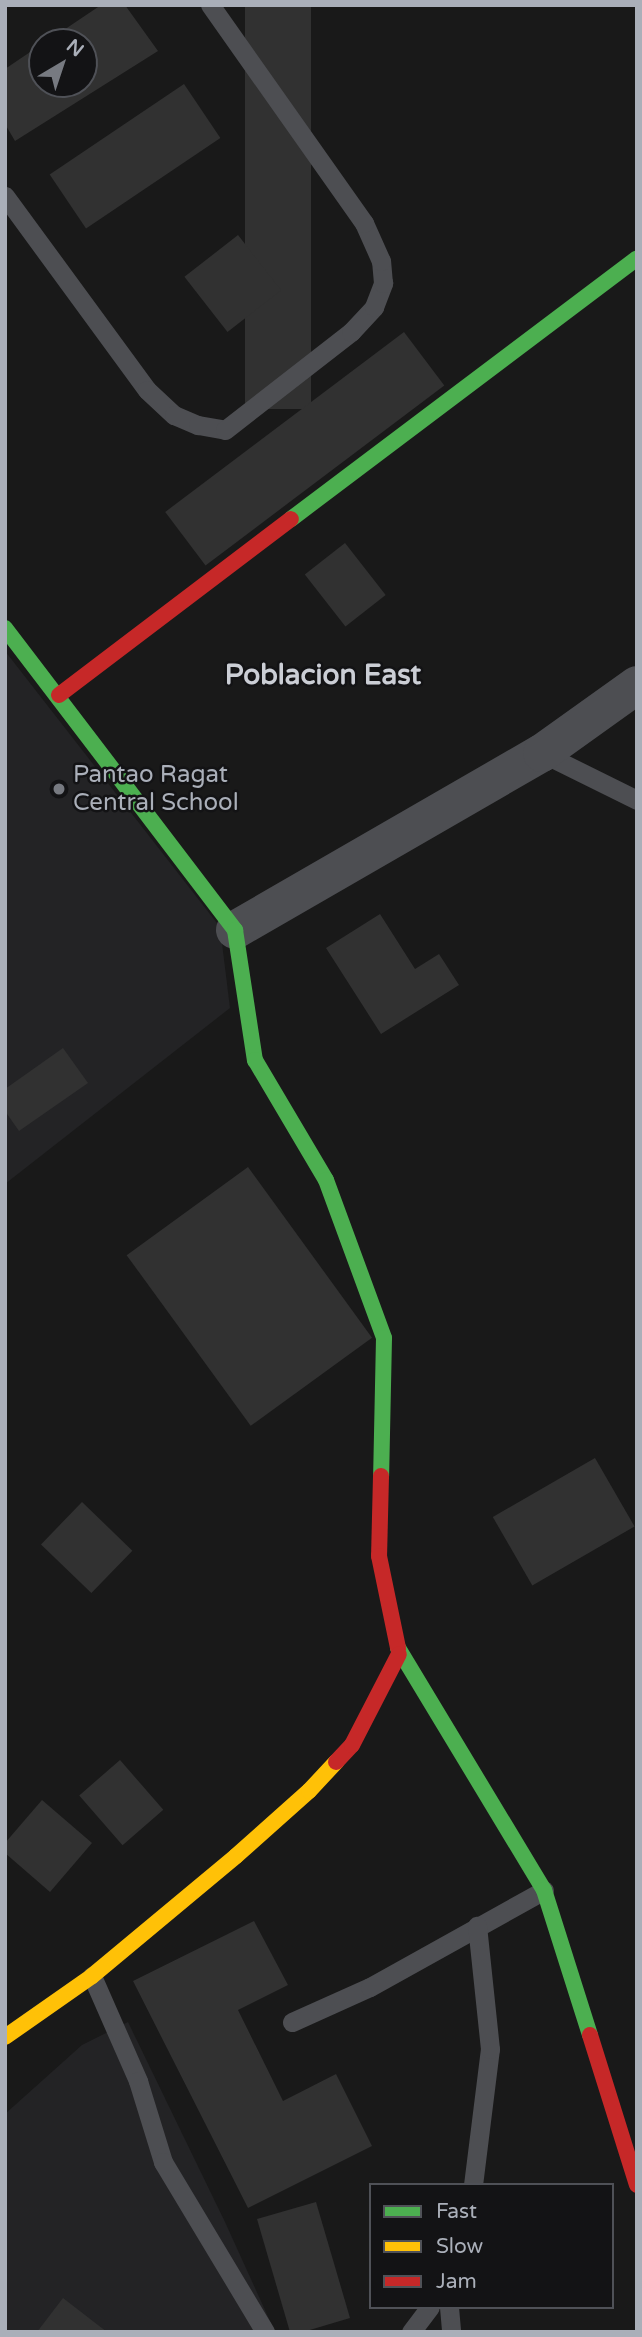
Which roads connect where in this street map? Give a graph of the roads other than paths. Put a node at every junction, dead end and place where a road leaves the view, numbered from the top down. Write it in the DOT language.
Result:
graph roads {
  1 [pos="210,5"];
  2 [pos="5,196"];
  3 [pos="637,258"];
  4 [pos="5,628"];
  5 [pos="637,685"];
  6 [pos="59,695"];
  7 [pos="542,753"];
  8 [pos="637,800"];
  9 [pos="235,930"];
  10 [pos="399,1654"];
  11 [pos="544,1889"];
  12 [pos="477,1926"];
  13 [pos="92,1976"];
  14 [pos="292,2022"];
  15 [pos="5,2036"];
  16 [pos="473,2183"];
  17 [pos="637,2185"];
  18 [pos="428,2309"];
  19 [pos="449,2309"];
  20 [pos="265,2332"];
  21 [pos="411,2332"];
  22 [pos="451,2332"];
  1 -- 2 [label="lane"];
  3 -- 6 [label="main road"];
  4 -- 6 [label="main road"];
  5 -- 7 [label="street"];
  6 -- 9 [label="main road"];
  7 -- 8 [label="lane"];
  7 -- 9 [label="street"];
  9 -- 10 [label="main road"];
  10 -- 11 [label="main road"];
  10 -- 13 [label="main road"];
  11 -- 12 [label="lane"];
  11 -- 17 [label="main road"];
  12 -- 14 [label="lane"];
  12 -- 16 [label="lane"];
  13 -- 15 [label="main road"];
  13 -- 20 [label="lane"];
  18 -- 21 [label="lane"];
  19 -- 22 [label="lane"];
}
